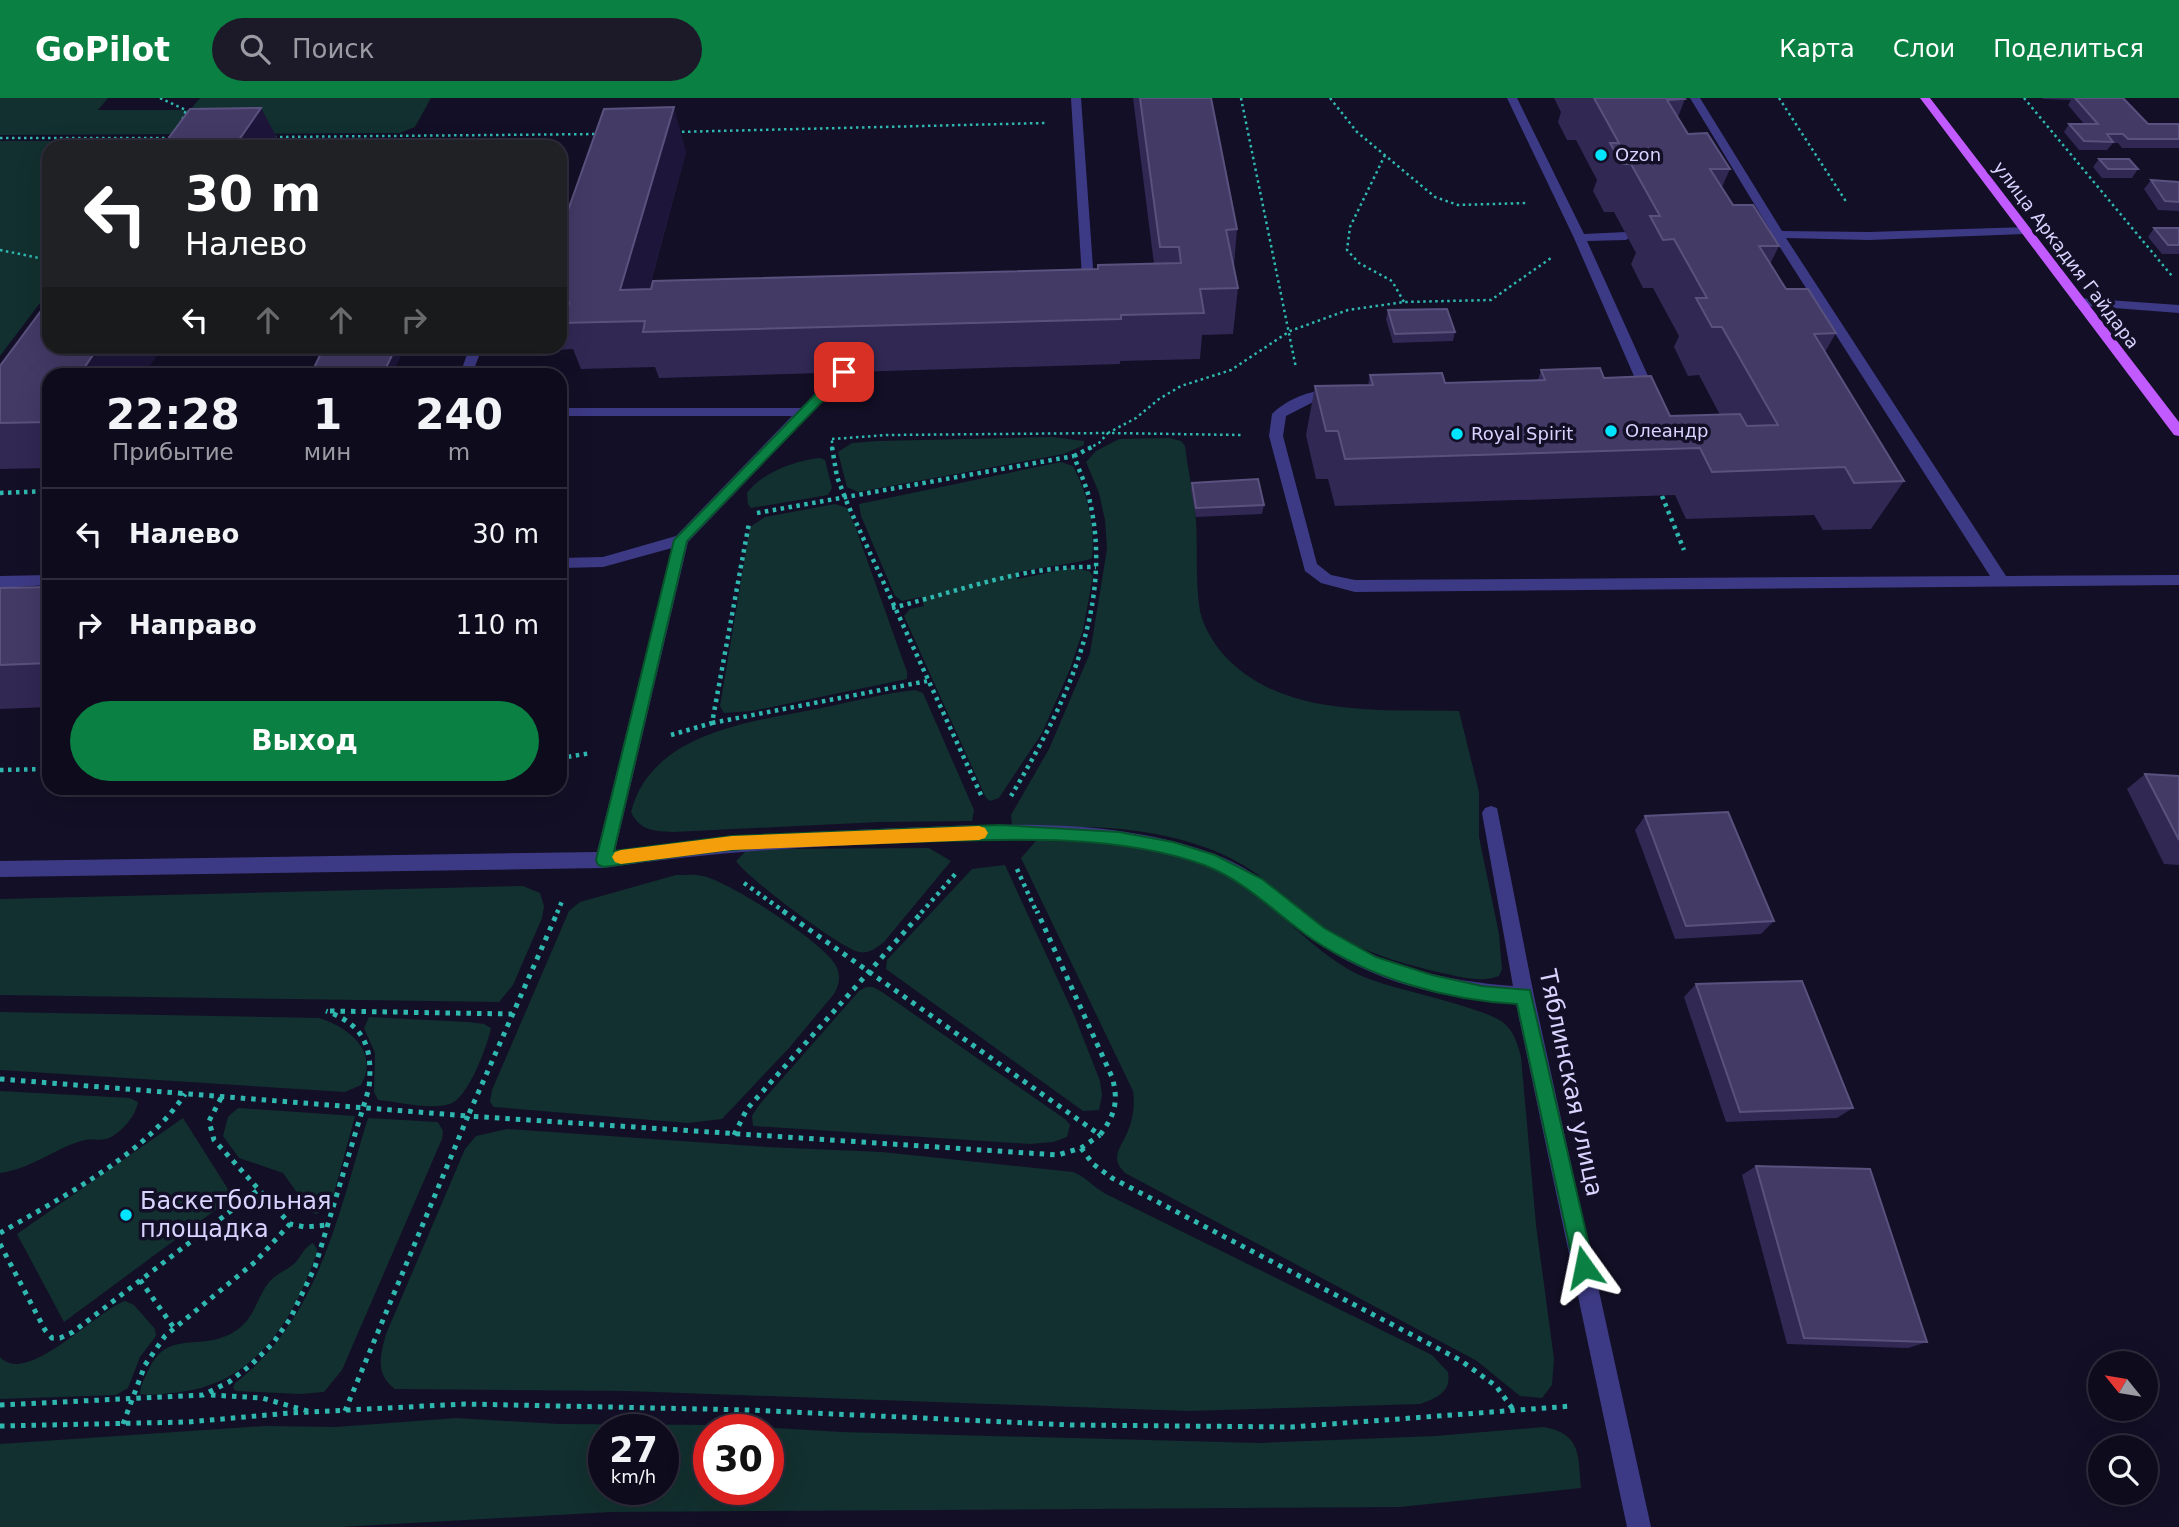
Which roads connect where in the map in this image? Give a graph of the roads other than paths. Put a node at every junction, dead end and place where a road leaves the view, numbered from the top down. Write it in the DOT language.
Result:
graph roads {
  1 [pos="1076,98"];
  2 [pos="1512,98"];
  3 [pos="1695,98"];
  4 [pos="1925,98"];
  5 [pos="2024,230"];
  6 [pos="1778,234"];
  7 [pos="1752,235"];
  8 [pos="1626,236"];
  9 [pos="1580,238"];
  10 [pos="1060,282"];
  11 [pos="2079,302"];
  12 [pos="2179,309"];
  13 [pos="844,372"];
  14 [pos="1618,388"];
  15 [pos="1357,394"];
  16 [pos="567,412"];
  17 [pos="805,412"];
  18 [pos="2179,432"];
  19 [pos="681,540"];
  20 [pos="567,563"];
  21 [pos="42,580"];
  22 [pos="2179,580"];
  23 [pos="2001,581"];
  24 [pos="0,582"];
  25 [pos="1491,813"];
  26 [pos="604,860"];
  27 [pos="0,869"];
  28 [pos="1524,996"];
  29 [pos="1639,1527"];
  1 -- 10 [label="street"];
  2 -- 9 [label="street"];
  3 -- 6 [label="street"];
  4 -- 5 [label="main road, улица Аркадия Гайдара"];
  5 -- 6 [label="street"];
  5 -- 11 [label="main road, улица Аркадия Гайдара"];
  6 -- 7 [label="street"];
  6 -- 23 [label="street"];
  8 -- 9 [label="street"];
  9 -- 14 [label="street"];
  11 -- 12 [label="street"];
  11 -- 18 [label="main road, улица Аркадия Гайдара"];
  13 -- 17 [label="street"];
  15 -- 23 [label="street"];
  16 -- 17 [label="street"];
  17 -- 19 [label="street"];
  19 -- 20 [label="street"];
  19 -- 26 [label="street"];
  21 -- 24 [label="street"];
  22 -- 23 [label="street"];
  25 -- 28 [label="street, Тяблинская улица"];
  26 -- 27 [label="street"];
  26 -- 28 [label="street"];
  28 -- 29 [label="street, Тяблинская улица"];
}
